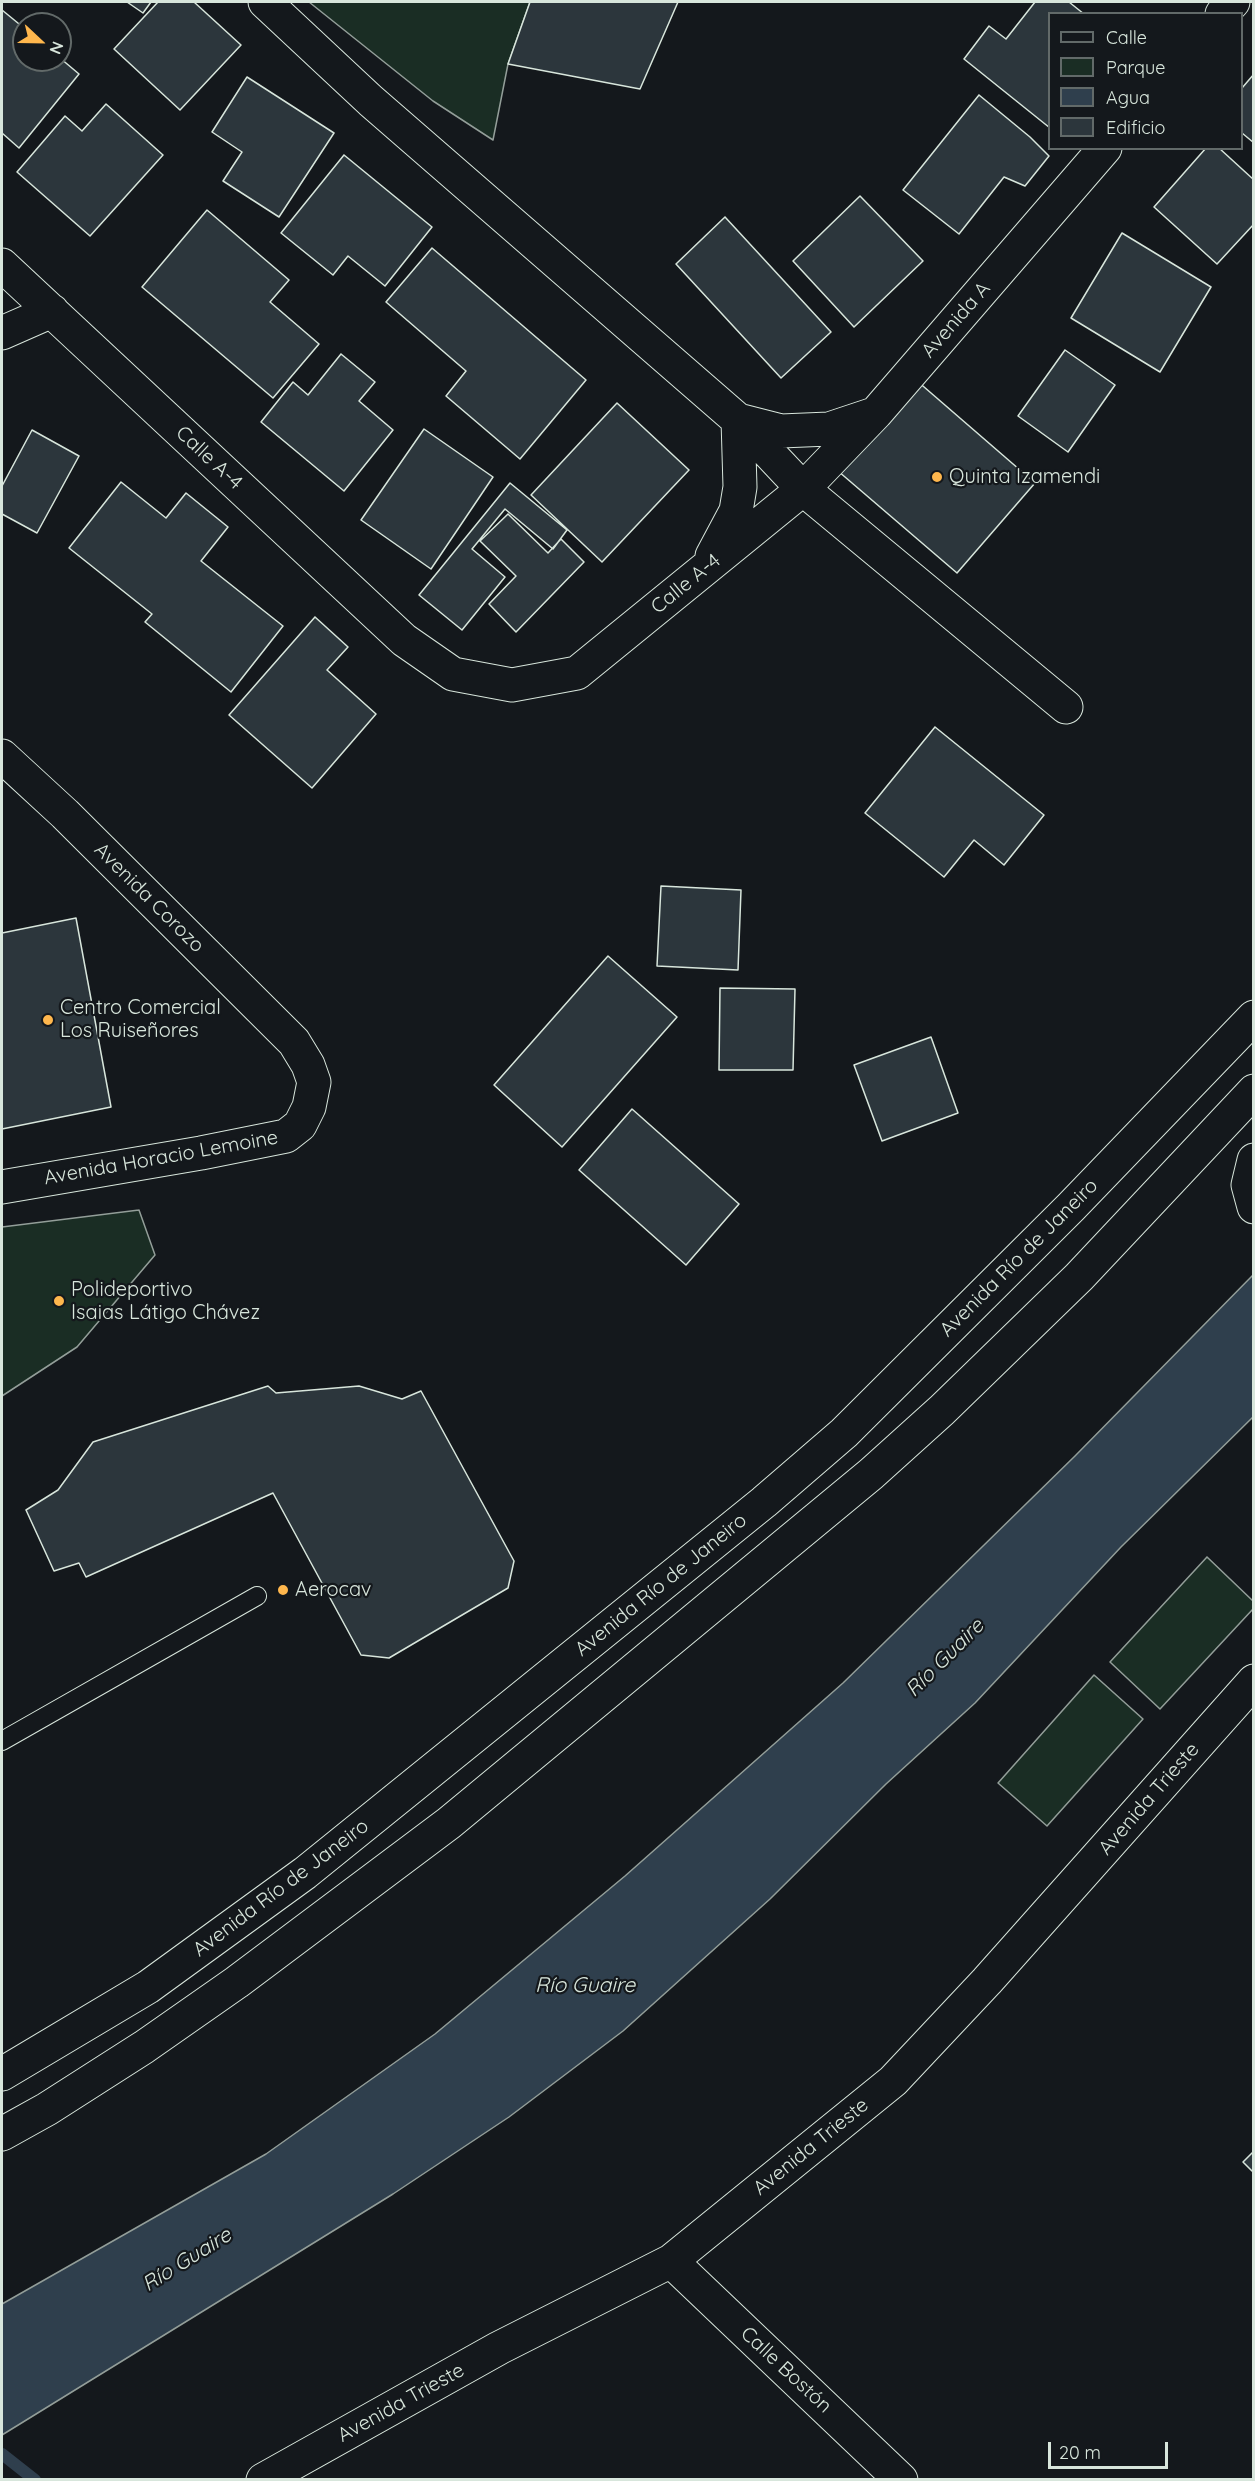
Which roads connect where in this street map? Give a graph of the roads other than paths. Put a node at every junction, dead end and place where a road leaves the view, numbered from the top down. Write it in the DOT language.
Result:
graph roads {
  1 [pos="265,2"];
  2 [pos="1103,150"];
  3 [pos="2,265"];
  4 [pos="52,311"];
  5 [pos="2,333"];
  6 [pos="876,413"];
  7 [pos="738,420"];
  8 [pos="803,489"];
  9 [pos="706,568"];
  10 [pos="1066,707"];
  11 [pos="2,756"];
  12 [pos="1254,1017"];
  13 [pos="294,1042"];
  14 [pos="1254,1091"];
  15 [pos="1254,1160"];
  16 [pos="2,1187"];
  17 [pos="1254,1207"];
  18 [pos="257,1596"];
  19 [pos="1254,1681"];
  20 [pos="2,1741"];
  21 [pos="2,2074"];
  22 [pos="2,2134"];
  23 [pos="671,2262"];
  24 [pos="263,2480"];
  25 [pos="902,2480"];
  1 -- 7 [label="street"];
  2 -- 6 [label="street, Avenida A"];
  3 -- 4 [label="street, Calle A-4"];
  4 -- 5 [label="street"];
  4 -- 9 [label="street, Calle A-4"];
  6 -- 7 [label="street"];
  6 -- 8 [label="street, Avenida A"];
  7 -- 8 [label="street"];
  7 -- 9 [label="street"];
  8 -- 9 [label="street, Calle A-4"];
  8 -- 10 [label="street"];
  11 -- 13 [label="street, Avenida Corozo"];
  12 -- 21 [label="street, Avenida Río de Janeiro"];
  13 -- 16 [label="street, Avenida Horacio Lemoine"];
  14 -- 22 [label="street"];
  15 -- 17 [label="street"];
  18 -- 20 [label="lane"];
  19 -- 23 [label="street, Avenida Trieste"];
  23 -- 24 [label="street, Avenida Trieste"];
  23 -- 25 [label="street, Calle Bostón"];
}
